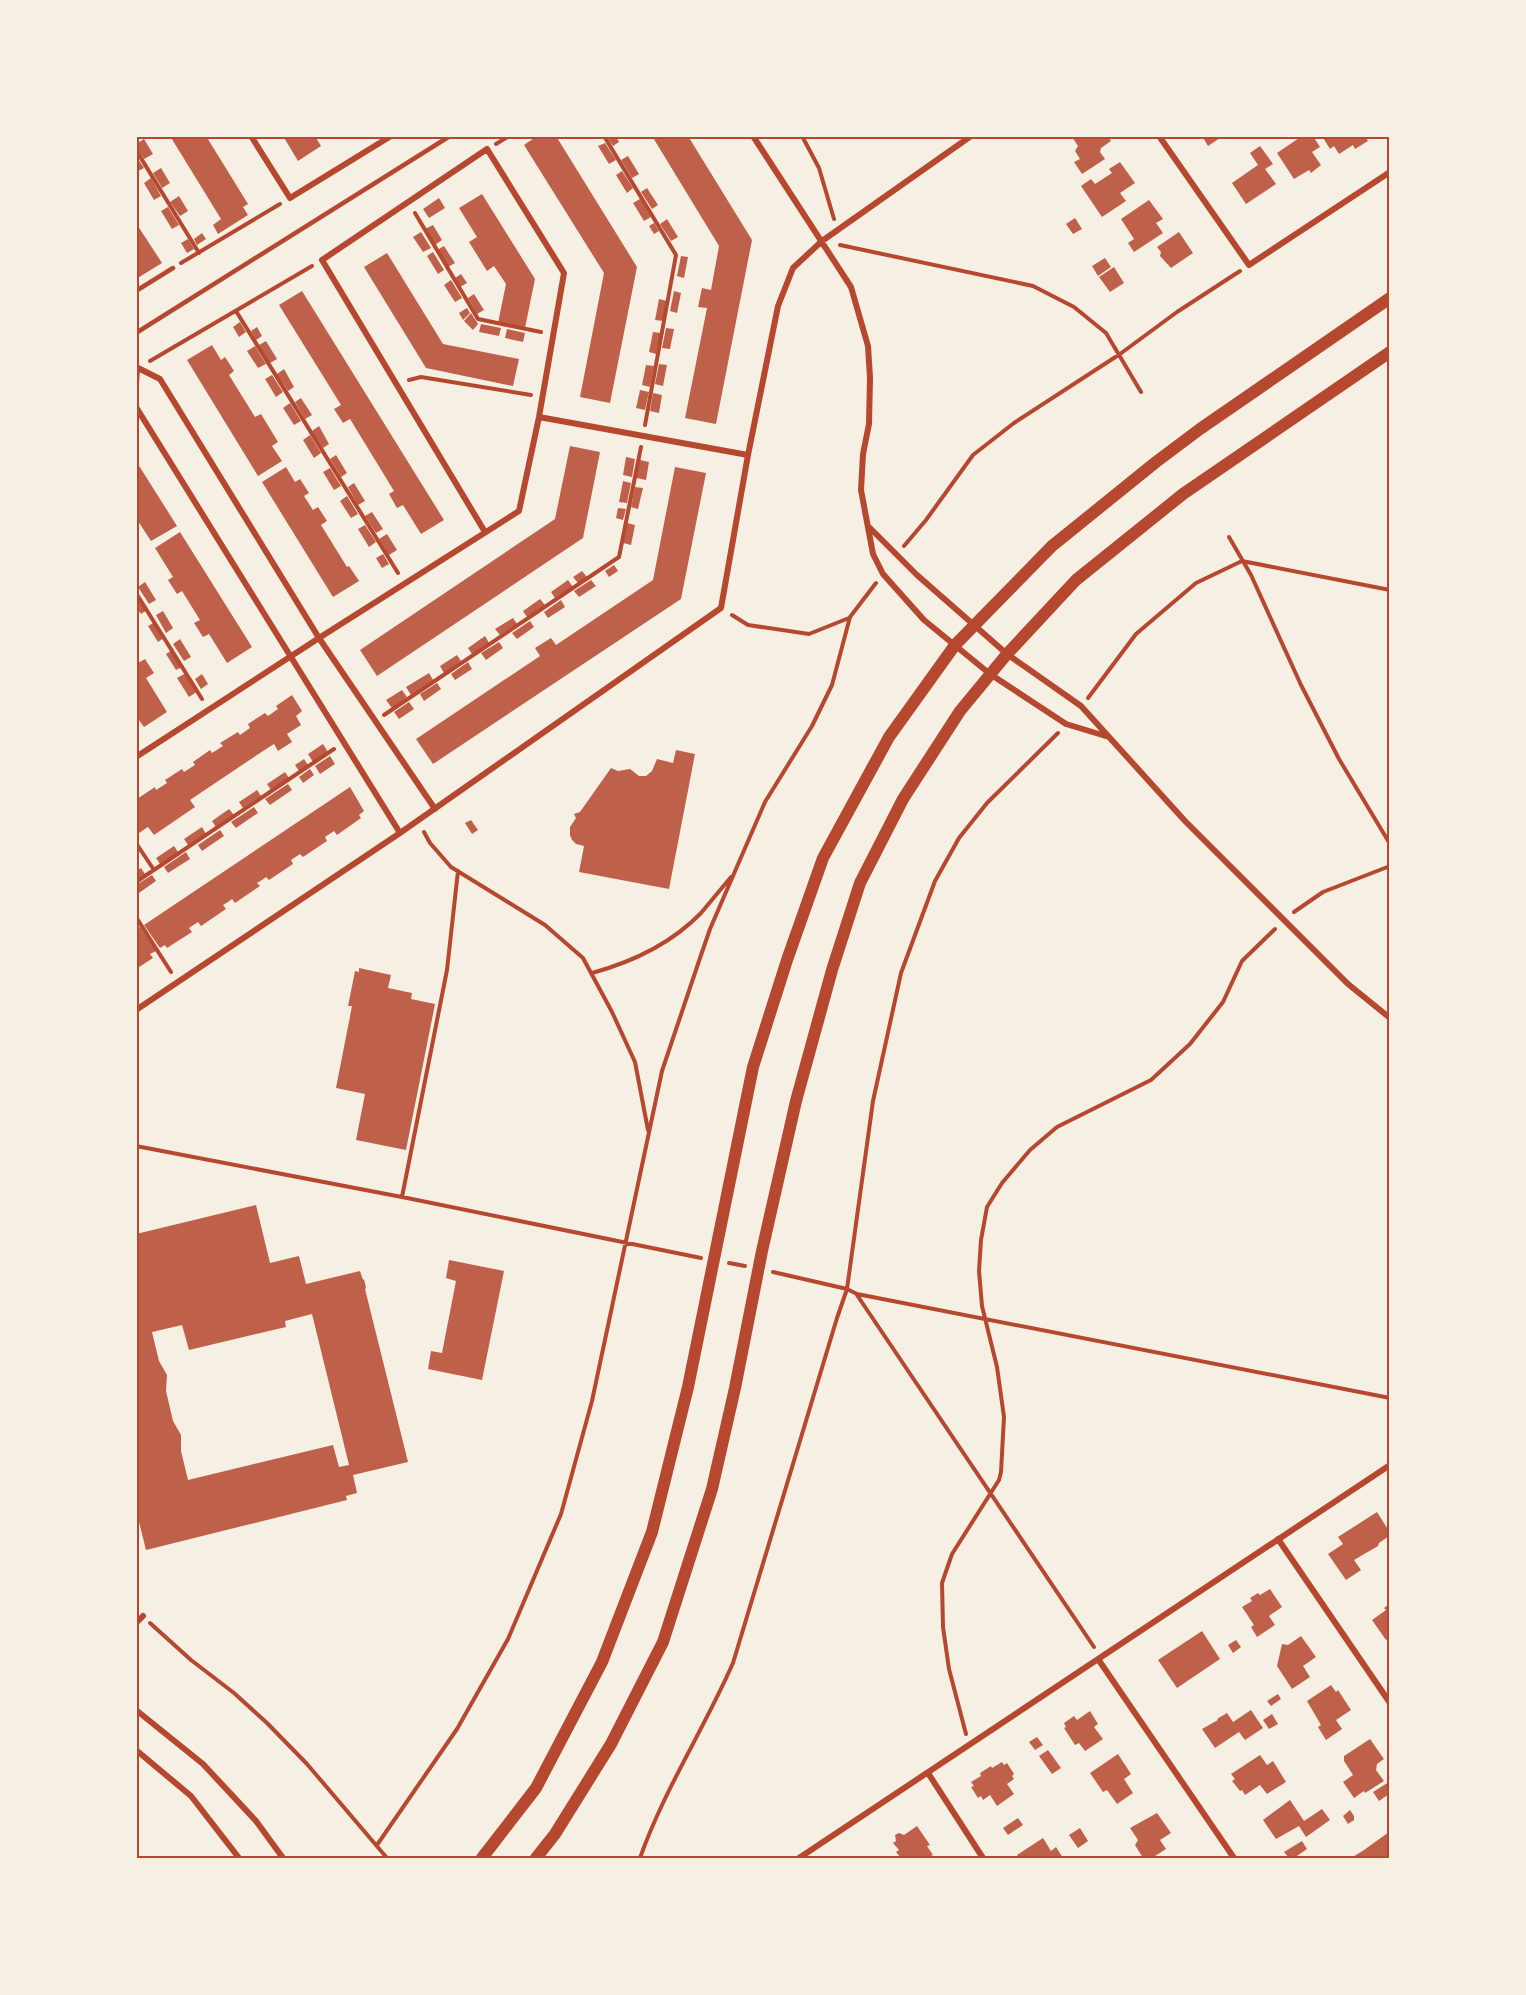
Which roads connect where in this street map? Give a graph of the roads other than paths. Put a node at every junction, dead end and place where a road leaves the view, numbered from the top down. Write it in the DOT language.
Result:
graph roads {
  1 [pos="250,136"];
  2 [pos="391,136"];
  3 [pos="450,136"];
  4 [pos="753,136"];
  5 [pos="970,136"];
  6 [pos="1159,136"];
  7 [pos="1389,172"];
  8 [pos="822,241"];
  9 [pos="173,268"];
  10 [pos="136,291"];
  11 [pos="1389,298"];
  12 [pos="136,333"];
  13 [pos="1389,352"];
  14 [pos="137,368"];
  15 [pos="136,384"];
  16 [pos="136,407"];
  17 [pos="538,417"];
  18 [pos="748,455"];
  19 [pos="867,525"];
  20 [pos="485,532"];
  21 [pos="973,625"];
  22 [pos="319,638"];
  23 [pos="955,645"];
  24 [pos="1007,654"];
  25 [pos="292,657"];
  26 [pos="990,674"];
  27 [pos="1109,737"];
  28 [pos="136,757"];
  29 [pos="435,809"];
  30 [pos="400,833"];
  31 [pos="136,1010"];
  32 [pos="1389,1018"];
  33 [pos="1389,1465"];
  34 [pos="1278,1539"];
  35 [pos="143,1616"];
  36 [pos="136,1623"];
  37 [pos="1100,1658"];
  38 [pos="1389,1703"];
  39 [pos="136,1710"];
  40 [pos="136,1750"];
  41 [pos="928,1773"];
  42 [pos="239,1858"];
  43 [pos="283,1858"];
  44 [pos="482,1858"];
  45 [pos="536,1858"];
  46 [pos="799,1858"];
  47 [pos="984,1858"];
  48 [pos="1234,1858"];
  1 -- 2 [label="street"];
  3 -- 12 [label="lane"];
  4 -- 8 [label="street"];
  5 -- 8 [label="street"];
  6 -- 7 [label="street"];
  8 -- 18 [label="street"];
  8 -- 19 [label="street"];
  9 -- 10 [label="lane"];
  11 -- 21 [label="main road"];
  13 -- 24 [label="main road"];
  14 -- 15 [label="street"];
  14 -- 22 [label="street"];
  16 -- 25 [label="street"];
  17 -- 18 [label="street"];
  17 -- 20 [label="street"];
  17 -- 20 [label="street"];
  18 -- 29 [label="street"];
  19 -- 21 [label="street"];
  19 -- 23 [label="street"];
  20 -- 22 [label="street"];
  21 -- 23 [label="main road"];
  21 -- 24 [label="street"];
  22 -- 25 [label="street"];
  22 -- 29 [label="street"];
  23 -- 26 [label="street"];
  23 -- 44 [label="main road"];
  24 -- 26 [label="main road"];
  24 -- 27 [label="street"];
  25 -- 28 [label="street"];
  25 -- 30 [label="street"];
  26 -- 27 [label="street"];
  26 -- 45 [label="main road"];
  27 -- 32 [label="street"];
  29 -- 30 [label="street"];
  30 -- 31 [label="street"];
  33 -- 34 [label="street"];
  34 -- 37 [label="street"];
  34 -- 38 [label="street"];
  35 -- 36 [label="street"];
  37 -- 41 [label="street"];
  37 -- 48 [label="street"];
  39 -- 43 [label="street"];
  40 -- 42 [label="street"];
  41 -- 46 [label="street"];
  41 -- 47 [label="street"];
}
